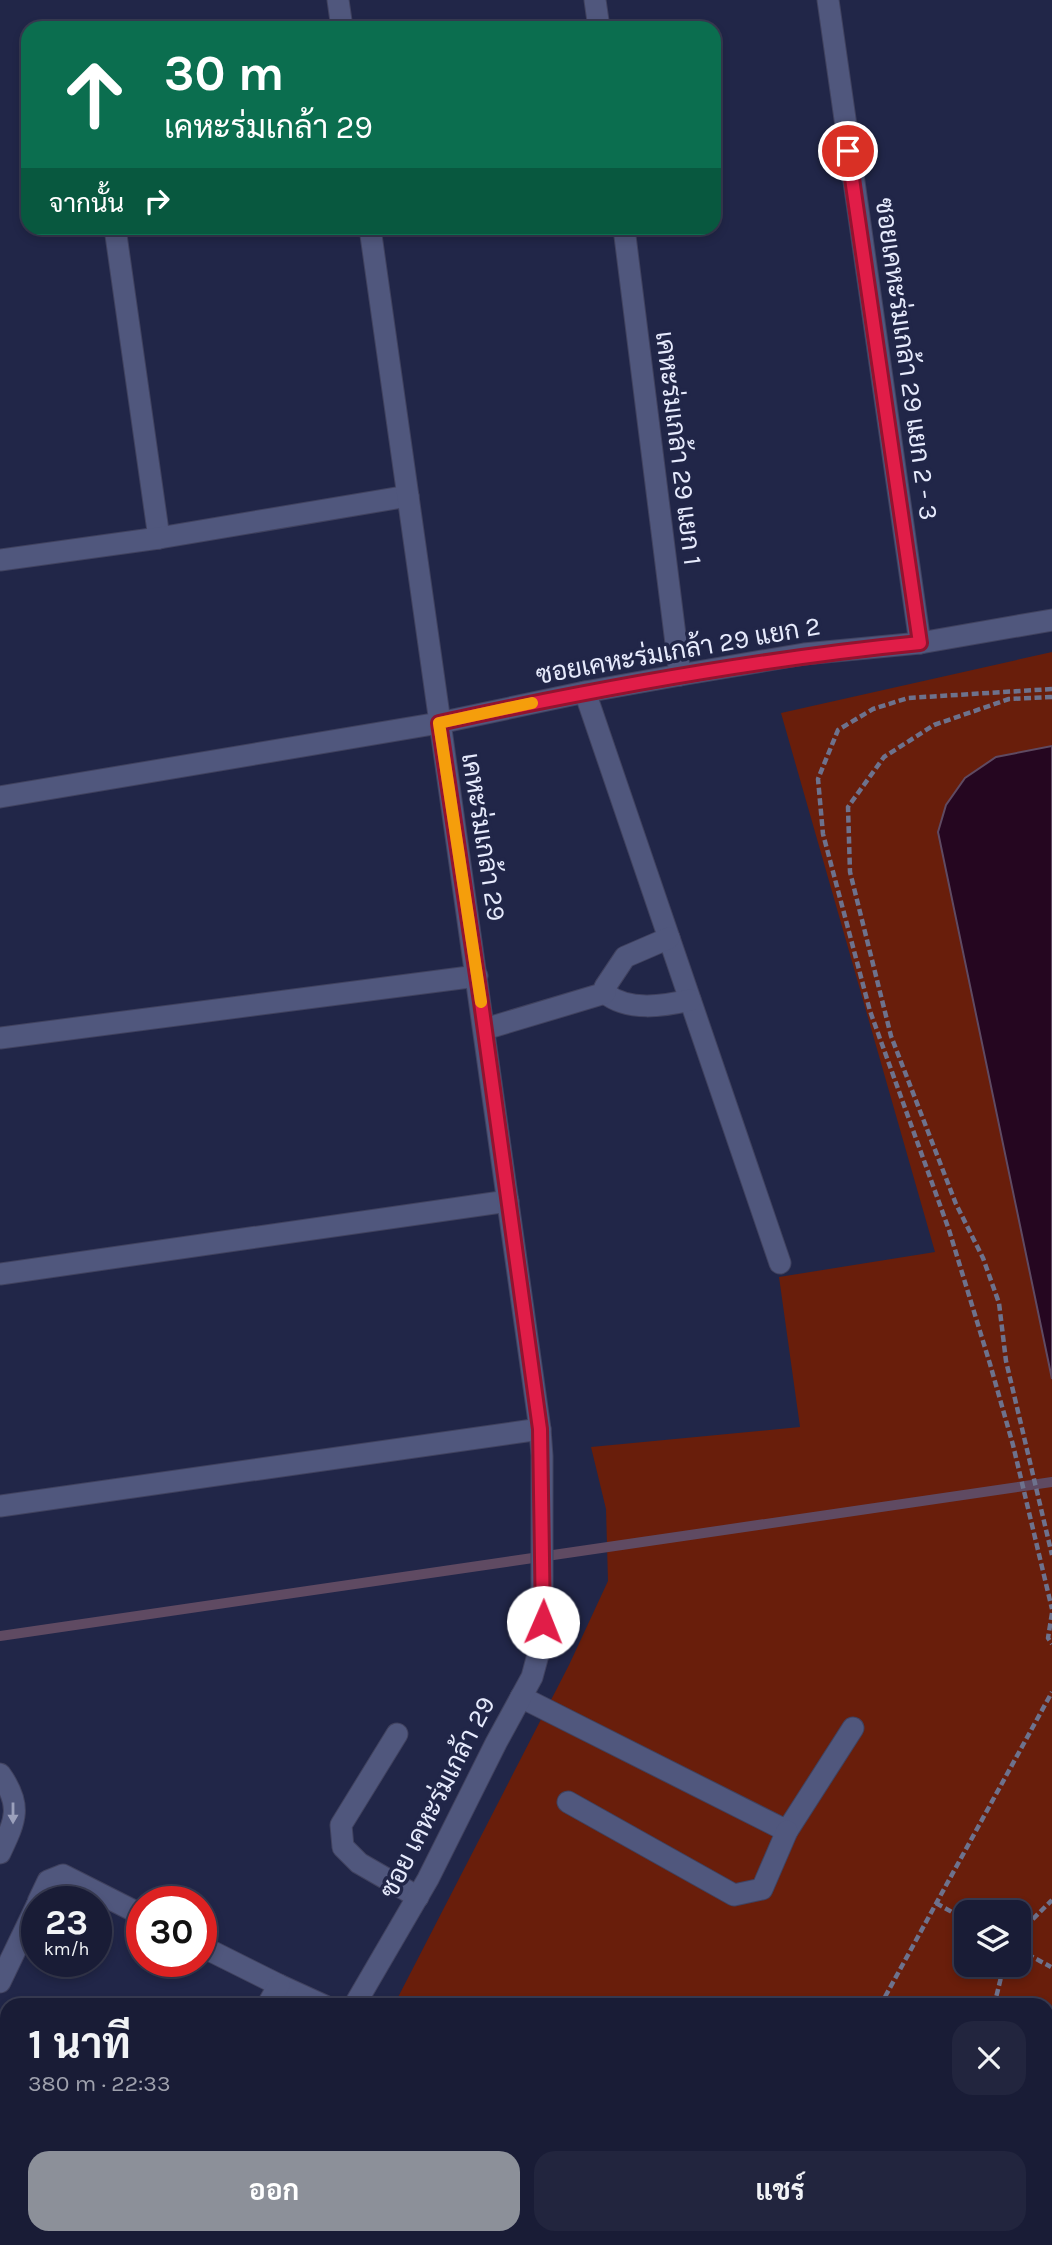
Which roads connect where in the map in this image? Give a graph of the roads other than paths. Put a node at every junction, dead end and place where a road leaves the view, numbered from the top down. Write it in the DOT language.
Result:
graph roads {
  1 [pos="338,0"];
  2 [pos="595,0"];
  3 [pos="828,0"];
  4 [pos="341,21"];
  5 [pos="598,21"];
  6 [pos="116,235"];
  7 [pos="371,235"];
  8 [pos="625,235"];
  9 [pos="408,496"];
  10 [pos="159,538"];
  11 [pos="0,560"];
  12 [pos="1052,620"];
  13 [pos="920,643"];
  14 [pos="680,675"];
  15 [pos="585,692"];
  16 [pos="439,723"];
  17 [pos="0,797"];
  18 [pos="669,937"];
  19 [pos="477,976"];
  20 [pos="605,993"];
  21 [pos="690,1000"];
  22 [pos="485,1029"];
  23 [pos="0,1038"];
  24 [pos="508,1200"];
  25 [pos="780,1263"];
  26 [pos="0,1274"];
  27 [pos="540,1429"];
  28 [pos="542,1456"];
  29 [pos="0,1506"];
  30 [pos="521,1697"];
  31 [pos="853,1728"];
  32 [pos="397,1734"];
  33 [pos="0,1774"];
  34 [pos="568,1802"];
  35 [pos="787,1832"];
  36 [pos="0,1853"];
  37 [pos="46,1886"];
  38 [pos="84,1886"];
  39 [pos="418,1897"];
  40 [pos="21,1938"];
  41 [pos="217,1954"];
  42 [pos="0,1982"];
  43 [pos="279,1985"];
  44 [pos="272,1998"];
  45 [pos="307,1998"];
  46 [pos="359,1998"];
  1 -- 4 [label="street"];
  2 -- 5 [label="street"];
  3 -- 13 [label="street, ซอยเคหะร่มเกล้า 29 แยก 2 - 3"];
  6 -- 10 [label="street"];
  7 -- 9 [label="street, เคหะร่มเกล้า 29"];
  8 -- 14 [label="street, เคหะร่มเกล้า 29 แยก 1"];
  9 -- 10 [label="street"];
  9 -- 16 [label="street, เคหะร่มเกล้า 29"];
  10 -- 11 [label="street"];
  12 -- 13 [label="street, ซอยเคหะร่มเกล้า 29 แยก 2"];
  13 -- 14 [label="street, ซอยเคหะร่มเกล้า 29 แยก 2"];
  14 -- 15 [label="street, ซอยเคหะร่มเกล้า 29 แยก 2"];
  15 -- 16 [label="street, ซอยเคหะร่มเกล้า 29 แยก 2"];
  15 -- 18 [label="street"];
  16 -- 17 [label="street, ซอยเคหะร่มเกล้า 29 แยก 2"];
  16 -- 19 [label="street, เคหะร่มเกล้า 29"];
  18 -- 20 [label="street"];
  18 -- 21 [label="street"];
  19 -- 22 [label="street, เคหะร่มเกล้า 29"];
  19 -- 23 [label="street"];
  20 -- 21 [label="street"];
  20 -- 22 [label="street"];
  21 -- 25 [label="street"];
  22 -- 24 [label="street, เคหะร่มเกล้า 29"];
  24 -- 26 [label="street"];
  24 -- 27 [label="street, เคหะร่มเกล้า 29"];
  27 -- 28 [label="street, เคหะร่มเกล้า 29"];
  27 -- 29 [label="street"];
  28 -- 30 [label="street, ซอย เคหะร่มเกล้า 29"];
  30 -- 35 [label="street"];
  30 -- 39 [label="street, ซอย เคหะร่มเกล้า 29"];
  31 -- 35 [label="street"];
  32 -- 39 [label="street"];
  33 -- 36 [label="street, one-way"];
  34 -- 35 [label="street"];
  37 -- 38 [label="street"];
  39 -- 46 [label="street, ซอย เคหะร่มเกล้า 29"];
  40 -- 42 [label="street"];
  41 -- 43 [label="street"];
  43 -- 44 [label="street"];
  43 -- 45 [label="street"];
}
